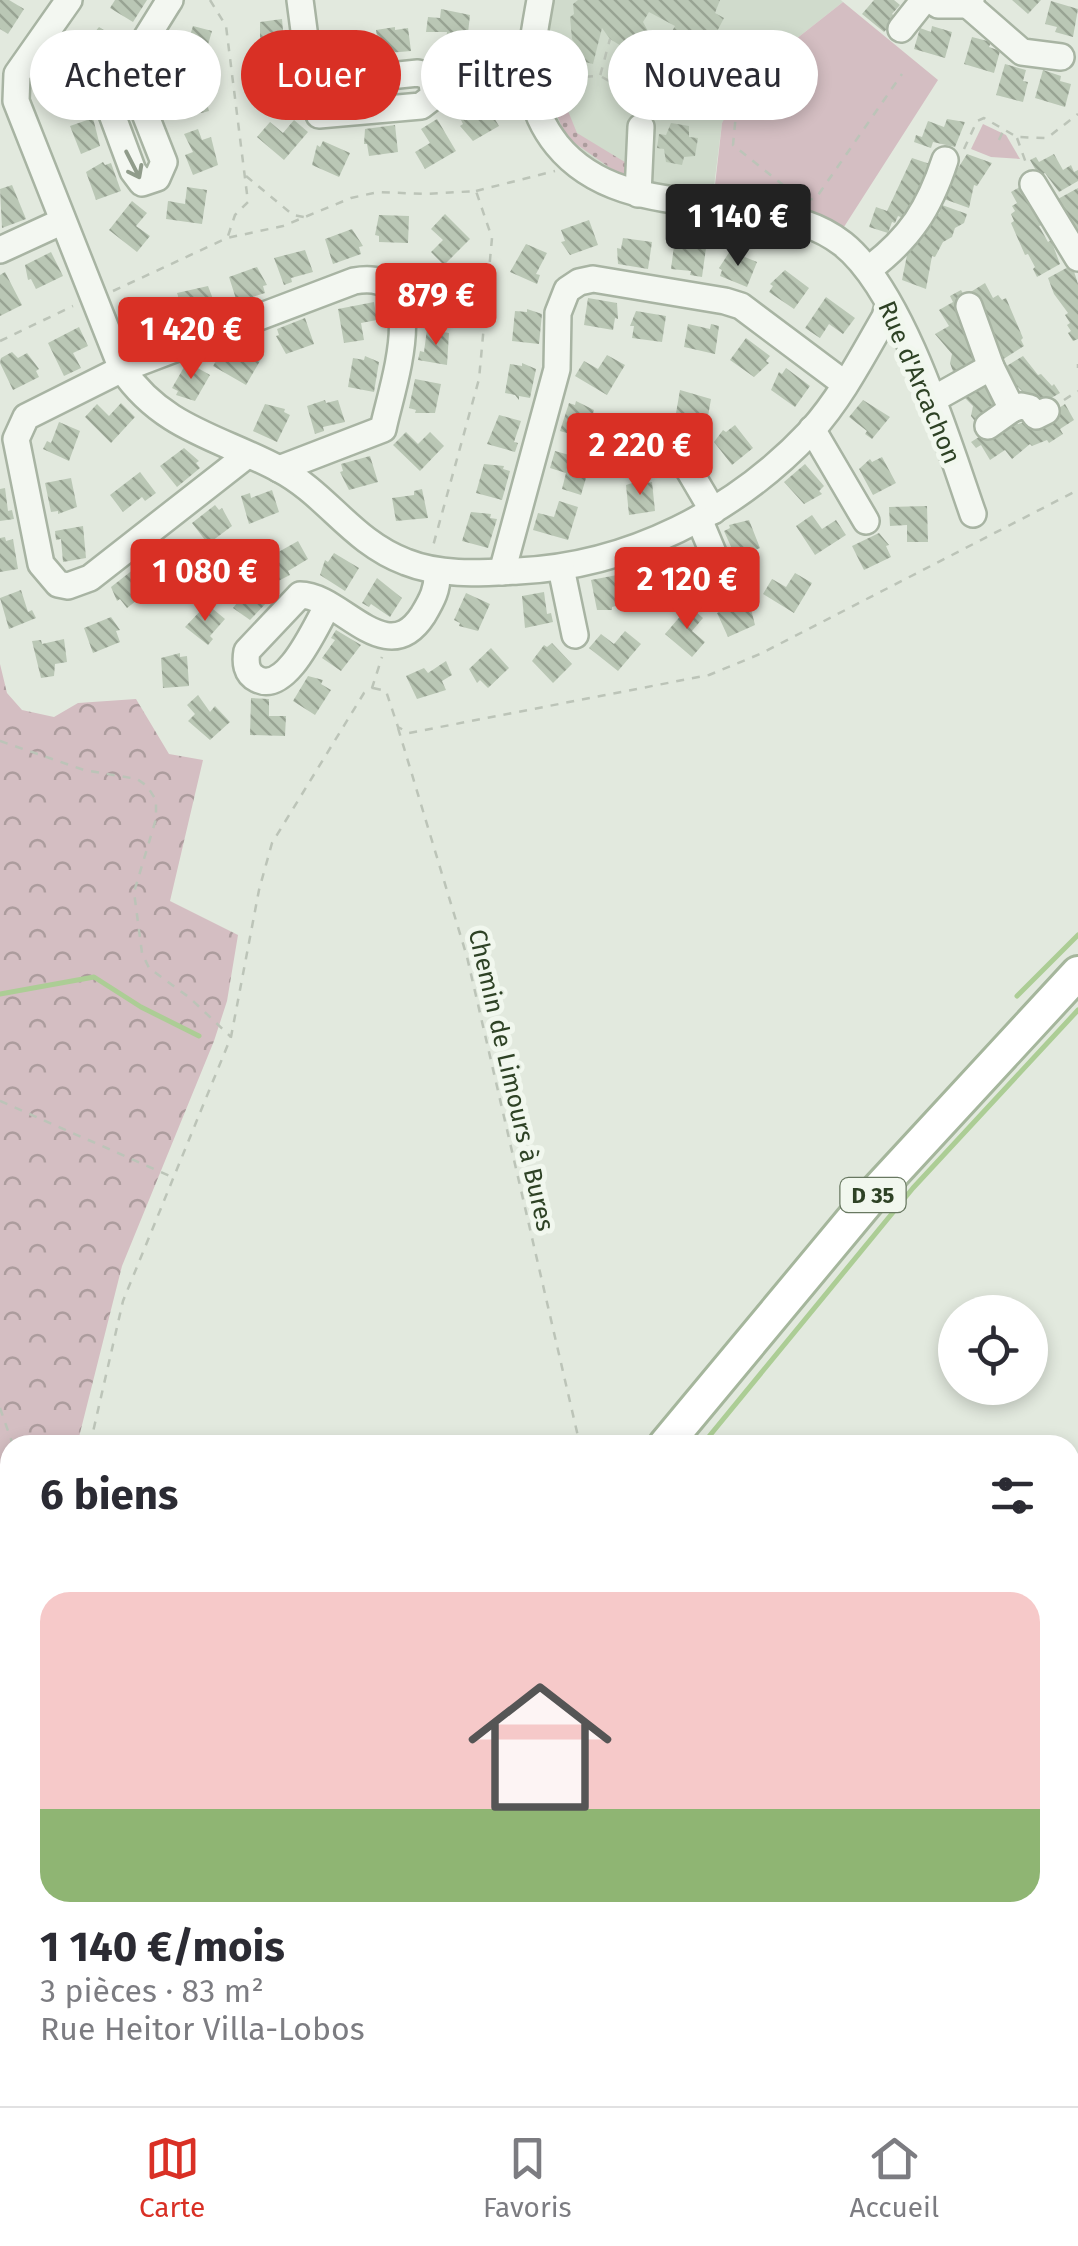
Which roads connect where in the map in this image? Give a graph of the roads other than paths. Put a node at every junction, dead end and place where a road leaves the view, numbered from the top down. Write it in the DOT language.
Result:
graph roads {
  1 [pos="170,0"];
  2 [pos="300,0"];
  3 [pos="540,0"];
  4 [pos="924,0"];
  5 [pos="932,0"];
  6 [pos="970,2"];
  7 [pos="59,3"];
  8 [pos="151,30"];
  9 [pos="304,30"];
  10 [pos="901,30"];
  11 [pos="1061,57"];
  12 [pos="643,120"];
  13 [pos="944,160"];
  14 [pos="1033,184"];
  15 [pos="638,194"];
  16 [pos="61,222"];
  17 [pos="0,250"];
  18 [pos="1078,258"];
  19 [pos="869,270"];
  20 [pos="888,306"];
  21 [pos="970,306"];
  22 [pos="991,368"];
  23 [pos="122,369"];
  24 [pos="845,384"];
  25 [pos="932,400"];
  26 [pos="1012,409"];
  27 [pos="1046,411"];
  28 [pos="988,426"];
  29 [pos="812,430"];
  30 [pos="246,456"];
  31 [pos="683,460"];
  32 [pos="279,469"];
  33 [pos="973,514"];
  34 [pos="706,515"];
  35 [pos="866,521"];
  36 [pos="560,568"];
  37 [pos="437,572"];
  38 [pos="502,572"];
  39 [pos="727,586"];
  40 [pos="328,604"];
  41 [pos="575,635"];
  42 [pos="1078,974"];
  43 [pos="674,1435"];
  1 -- 8 [label="street"];
  2 -- 9 [label="street"];
  3 -- 15 [label="street, Rue d'Arcachon"];
  4 -- 10 [label="street"];
  5 -- 6 [label="street"];
  6 -- 11 [label="street"];
  7 -- 16 [label="street"];
  12 -- 15 [label="street"];
  13 -- 19 [label="street"];
  14 -- 18 [label="street"];
  15 -- 19 [label="street, Rue d'Arcachon"];
  16 -- 17 [label="street"];
  16 -- 23 [label="street"];
  19 -- 20 [label="street, Rue d'Arcachon"];
  20 -- 24 [label="street"];
  20 -- 25 [label="street, Rue d'Arcachon"];
  21 -- 22 [label="street"];
  22 -- 25 [label="street"];
  22 -- 26 [label="street"];
  23 -- 30 [label="street"];
  23 -- 30 [label="street"];
  23 -- 32 [label="street"];
  24 -- 29 [label="street"];
  24 -- 38 [label="street"];
  25 -- 33 [label="street, Rue d'Arcachon"];
  26 -- 27 [label="street"];
  26 -- 28 [label="street"];
  29 -- 34 [label="street"];
  29 -- 35 [label="street"];
  30 -- 32 [label="street"];
  31 -- 34 [label="street"];
  32 -- 37 [label="street"];
  34 -- 36 [label="street"];
  34 -- 39 [label="street"];
  36 -- 38 [label="street"];
  36 -- 41 [label="street"];
  37 -- 38 [label="street"];
  37 -- 40 [label="street"];
  42 -- 43 [label="main road, D 35"];
}
